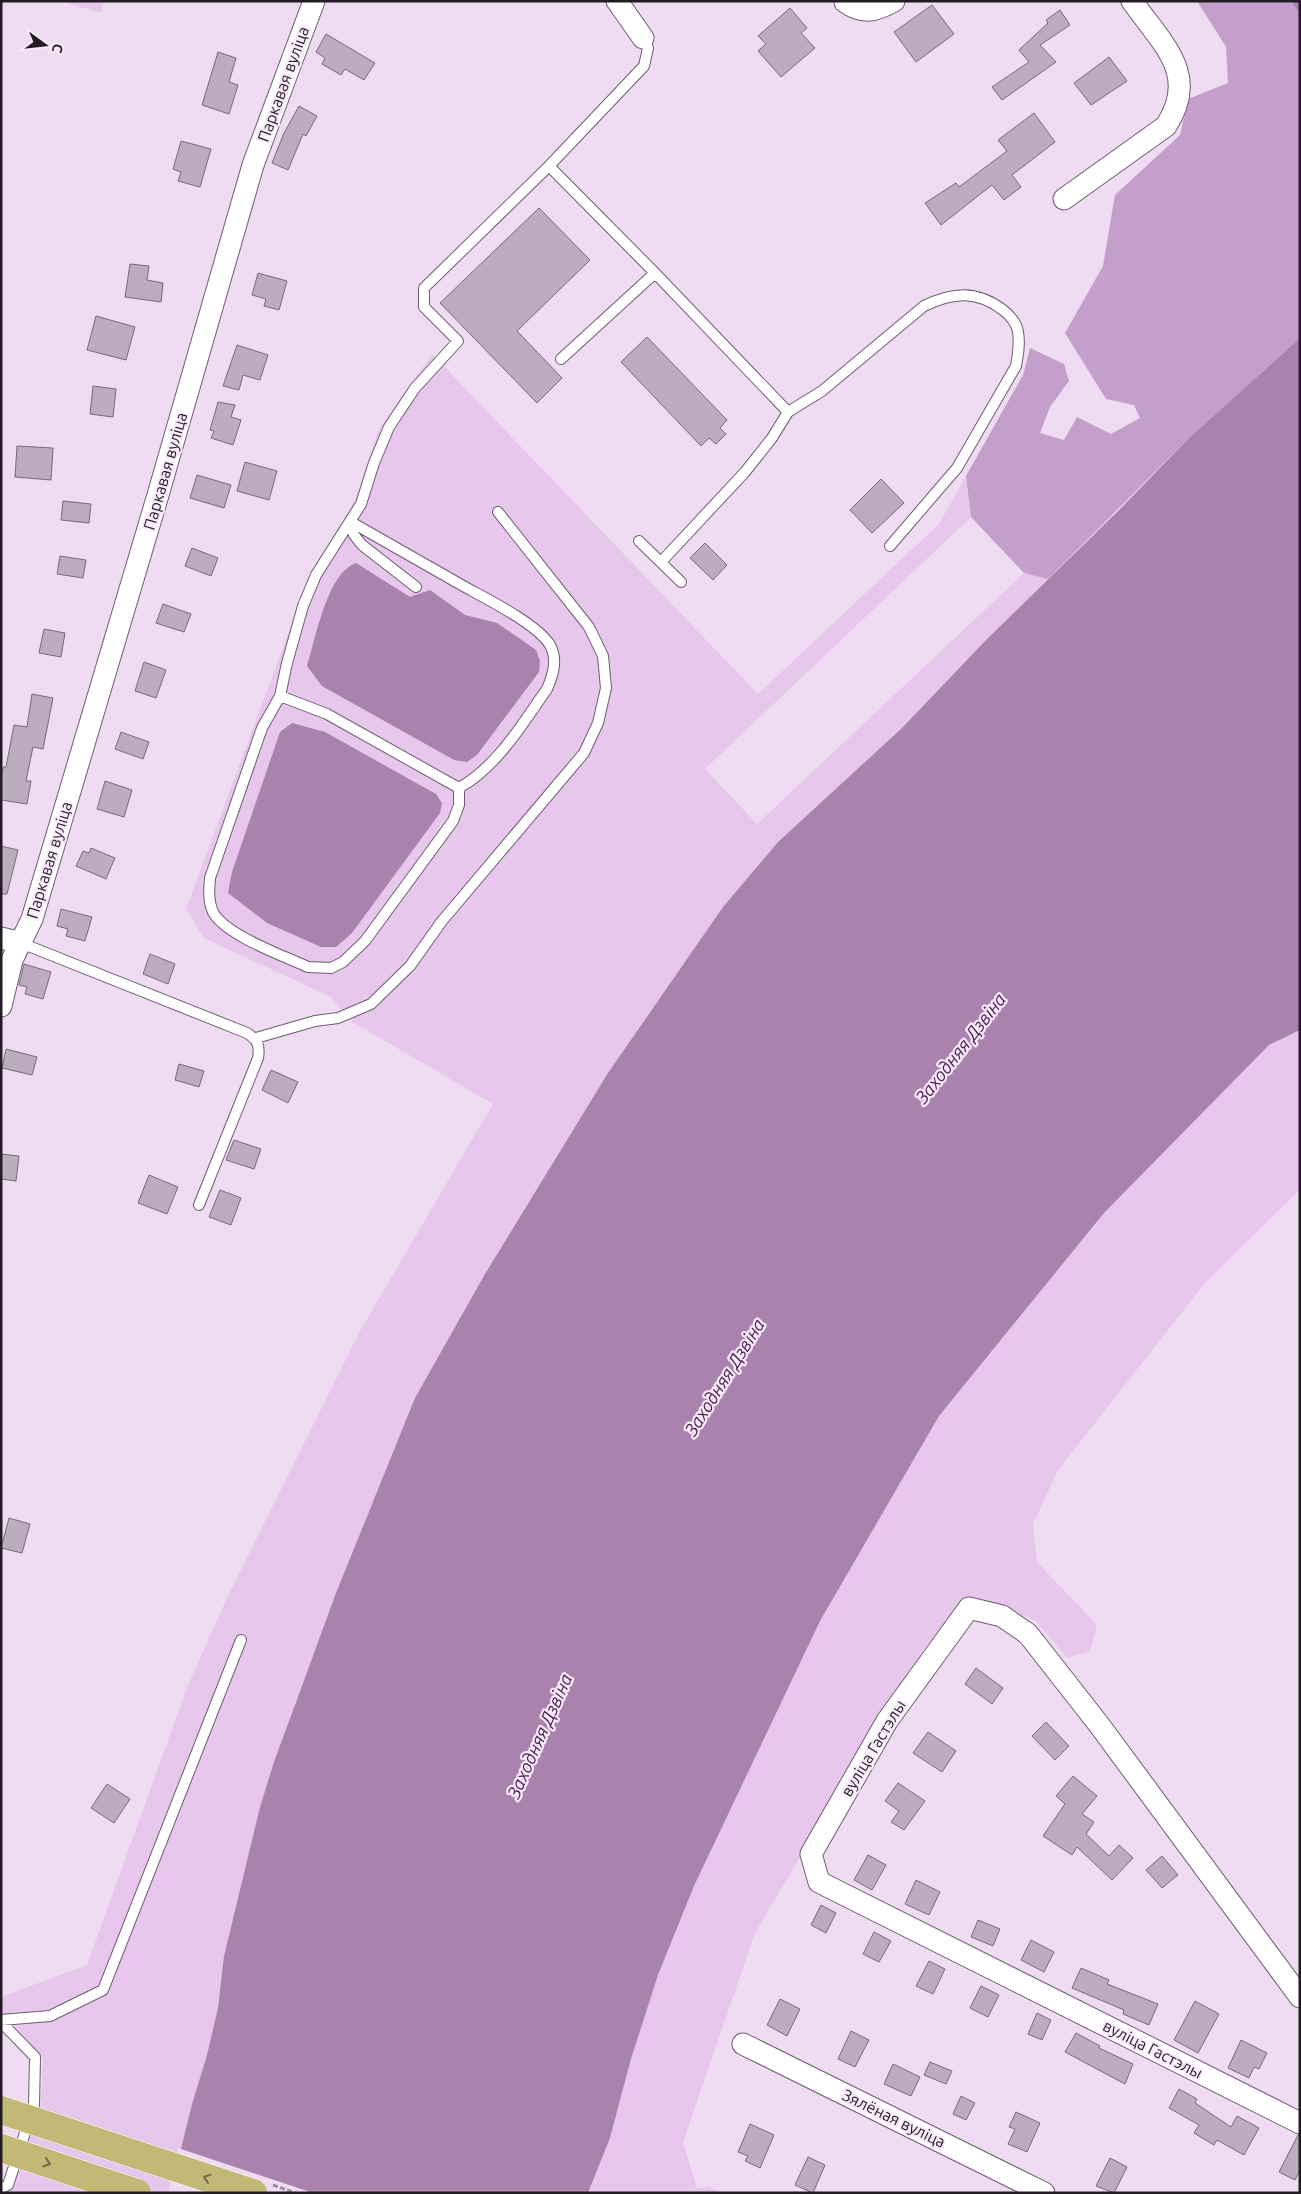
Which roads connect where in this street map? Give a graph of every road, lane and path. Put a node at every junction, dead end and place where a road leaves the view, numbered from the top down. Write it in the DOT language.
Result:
graph roads {
  1 [pos="314,1"];
  2 [pos="617,1"];
  3 [pos="894,1"];
  4 [pos="1132,1"];
  5 [pos="845,2"];
  6 [pos="643,38"];
  7 [pos="549,166"];
  8 [pos="1064,199"];
  9 [pos="655,273"];
  10 [pos="561,359"];
  11 [pos="788,412"];
  12 [pos="498,512"];
  13 [pos="351,522"];
  14 [pos="639,541"];
  15 [pos="890,546"];
  16 [pos="660,562"];
  17 [pos="681,582"];
  18 [pos="416,587"];
  19 [pos="280,696"];
  20 [pos="460,788"];
  21 [pos="11,941"];
  22 [pos="1,1006"];
  23 [pos="256,1038"];
  24 [pos="199,1205"];
  25 [pos="242,1640"];
  26 [pos="1300,1997"];
  27 [pos="1,2021"];
  28 [pos="743,2044"];
  29 [pos="1,2110"];
  30 [pos="1300,2123"];
  31 [pos="1,2148"];
  32 [pos="1,2188"];
  33 [pos="136,2193"];
  34 [pos="253,2193"];
  35 [pos="1044,2193"];
  1 -- 21 [label="street, Паркавая вуліца"];
  2 -- 6 [label="street"];
  3 -- 5 [label="street"];
  4 -- 8 [label="street"];
  6 -- 7 [label="lane"];
  7 -- 9 [label="lane"];
  7 -- 13 [label="lane"];
  9 -- 10 [label="lane"];
  9 -- 11 [label="lane"];
  11 -- 15 [label="lane"];
  11 -- 16 [label="lane"];
  12 -- 23 [label="lane"];
  13 -- 18 [label="lane"];
  13 -- 19 [label="lane"];
  13 -- 20 [label="lane"];
  14 -- 16 [label="lane"];
  16 -- 17 [label="lane"];
  19 -- 20 [label="lane"];
  19 -- 20 [label="lane"];
  21 -- 22 [label="street, Паркавая вуліца"];
  21 -- 23 [label="lane"];
  23 -- 24 [label="lane"];
  25 -- 27 [label="lane"];
  26 -- 30 [label="street, вуліца Гастэлы"];
  27 -- 32 [label="lane"];
  28 -- 35 [label="street, Зялёная вуліца"];
  34 -- 29 [label="main road, one-way, bridge"];
  31 -- 33 [label="main road, one-way, bridge"];
}
